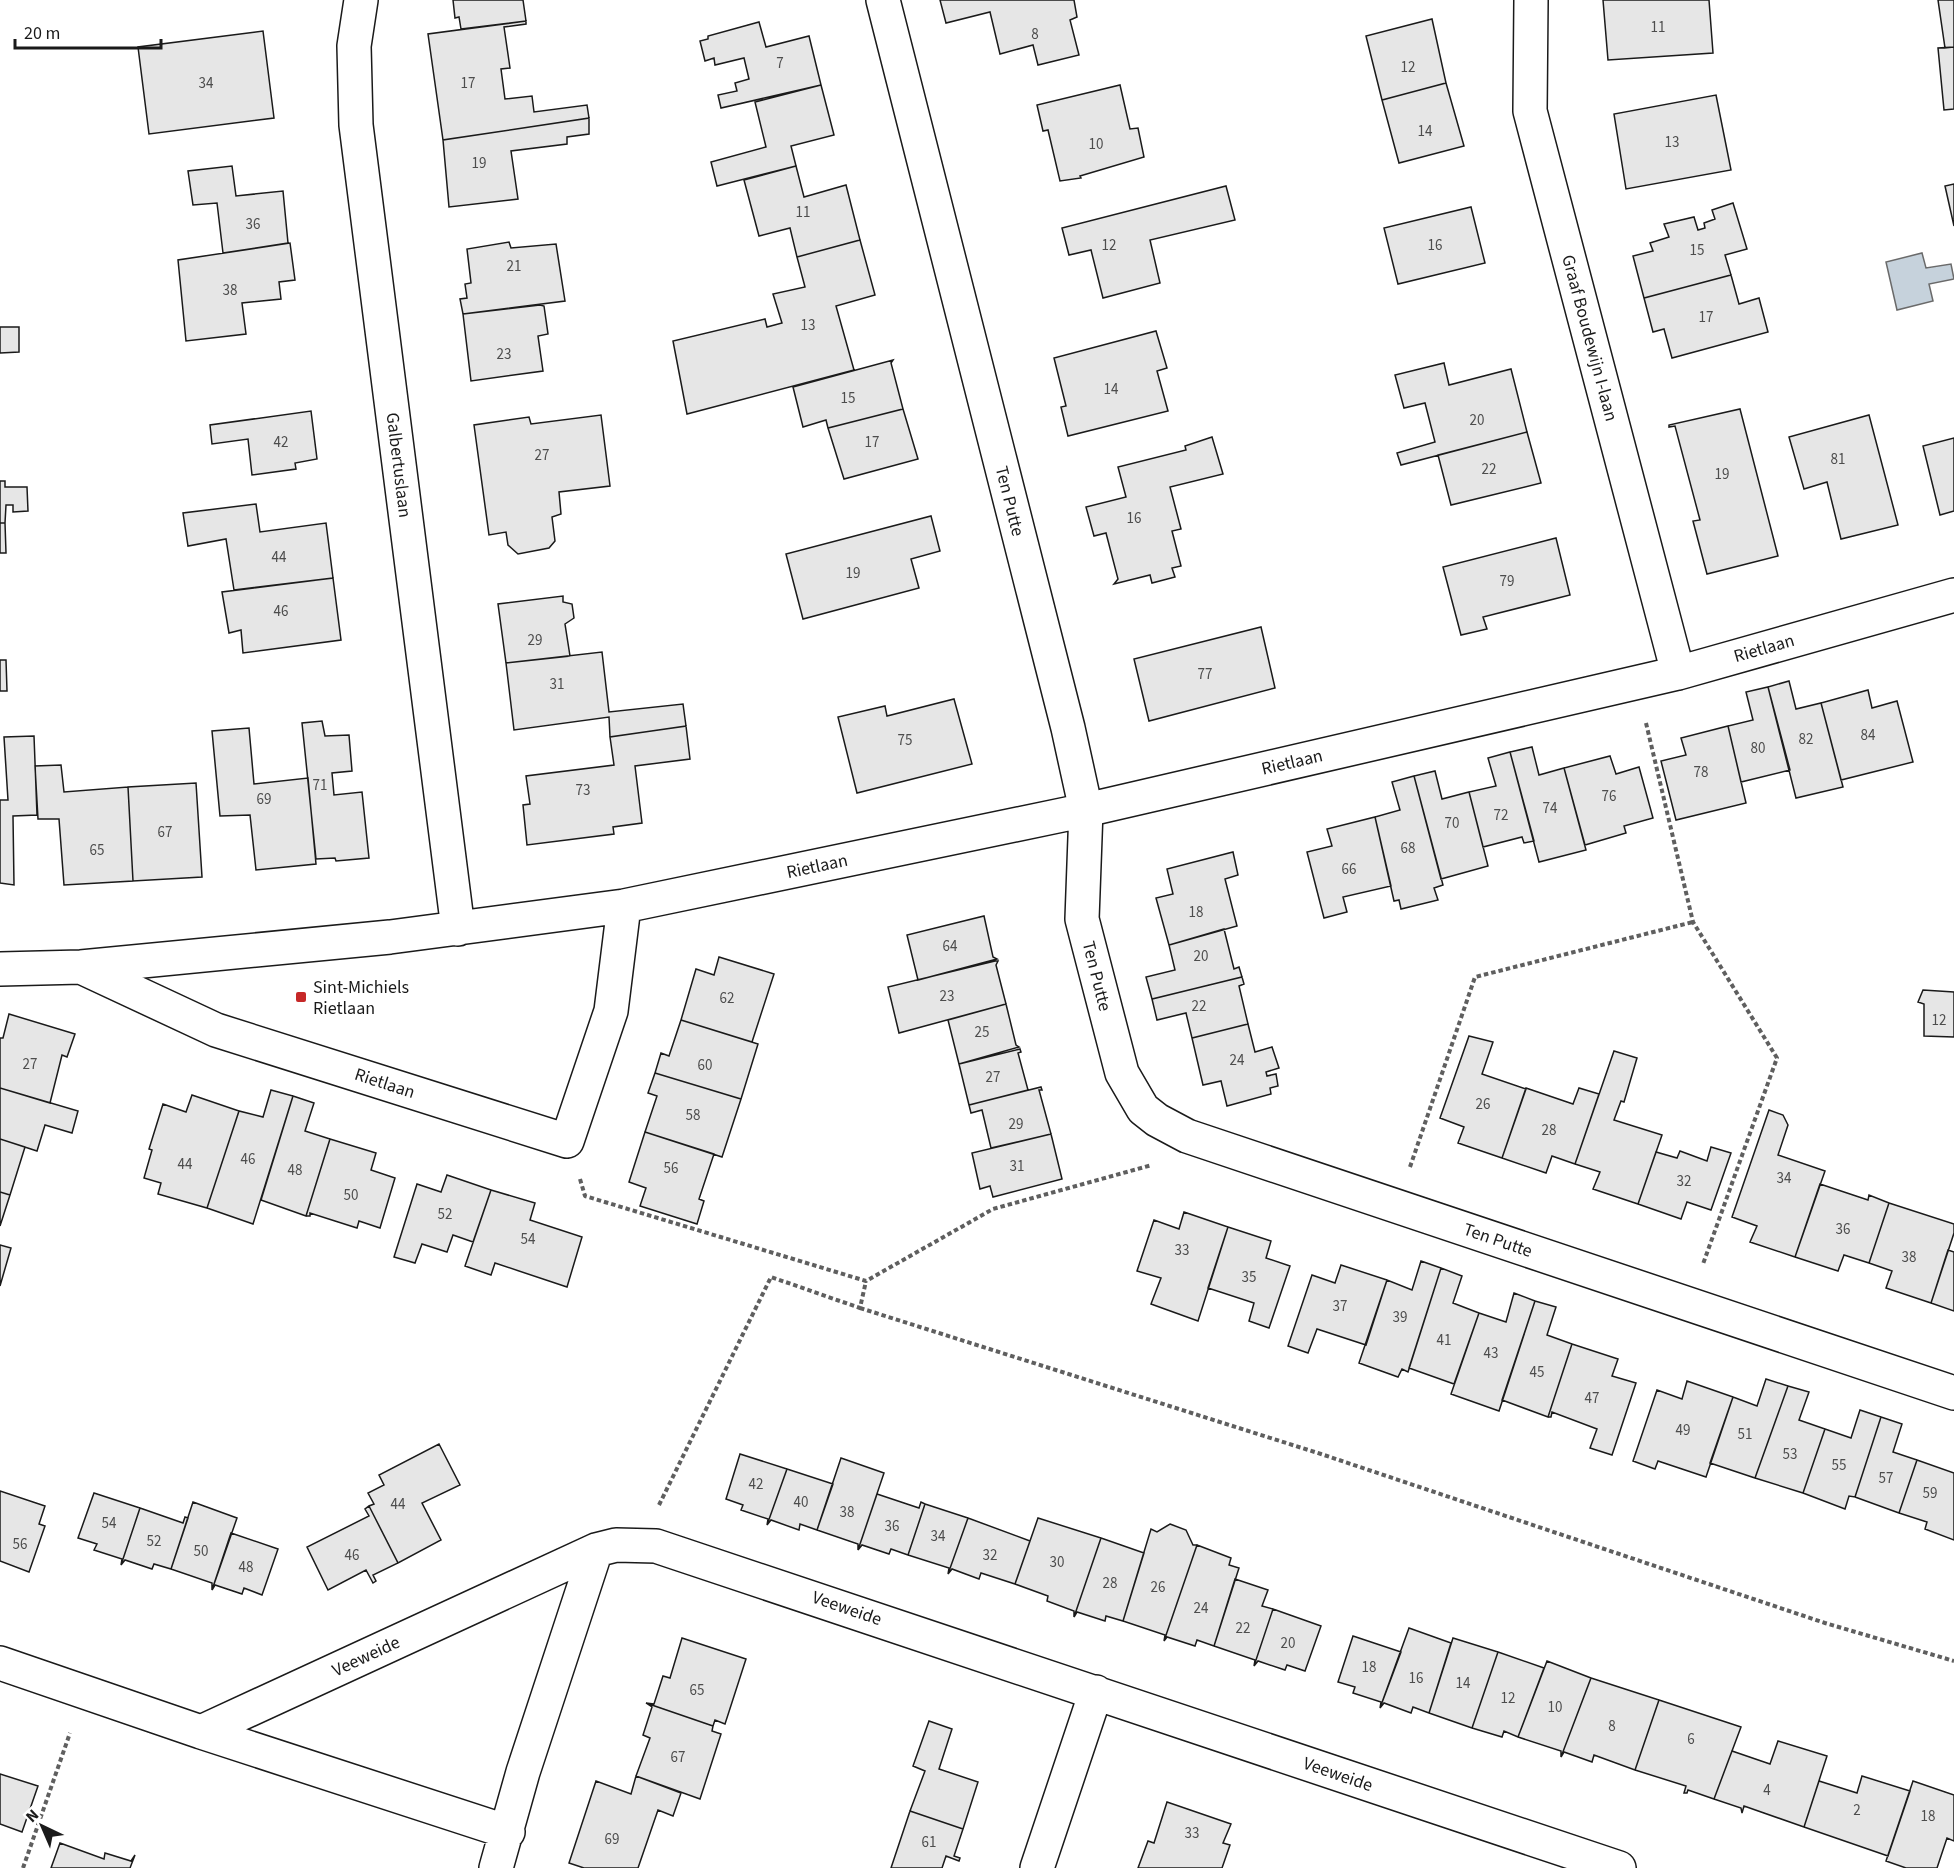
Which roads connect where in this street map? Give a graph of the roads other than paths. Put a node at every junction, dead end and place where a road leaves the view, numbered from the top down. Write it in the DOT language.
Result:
graph roads {
  1 [pos="362,0"];
  2 [pos="884,0"];
  3 [pos="1531,0"];
  4 [pos="1954,594"];
  5 [pos="1678,673"];
  6 [pos="1086,810"];
  7 [pos="624,906"];
  8 [pos="458,929"];
  9 [pos="81,967"];
  10 [pos="0,969"];
  11 [pos="1954,1393"];
  12 [pos="596,1550"];
  13 [pos="0,1663"];
  14 [pos="1096,1692"];
  15 [pos="201,1732"];
  16 [pos="508,1832"];
  17 [pos="1578,1862"];
  18 [pos="496,1868"];
  19 [pos="1037,1868"];
  20 [pos="1619,1868"];
  1 -- 8 [label="street, Galbertuslaan"];
  2 -- 6 [label="street, Ten Putte"];
  3 -- 5 [label="street, Graaf Boudewijn I-laan"];
  4 -- 5 [label="street, Rietlaan"];
  5 -- 6 [label="street, Rietlaan"];
  6 -- 7 [label="street, Rietlaan"];
  6 -- 11 [label="street, Ten Putte"];
  7 -- 8 [label="street, Rietlaan"];
  7 -- 9 [label="street, Rietlaan"];
  8 -- 9 [label="street, Rietlaan"];
  9 -- 10 [label="street, Rietlaan"];
  12 -- 14 [label="street, Veeweide"];
  12 -- 15 [label="street, Veeweide"];
  12 -- 16 [label="street"];
  13 -- 15 [label="street"];
  14 -- 17 [label="street, Veeweide"];
  14 -- 19 [label="street"];
  15 -- 16 [label="street"];
  16 -- 18 [label="street"];
  17 -- 20 [label="street, Veeweide"];
}
